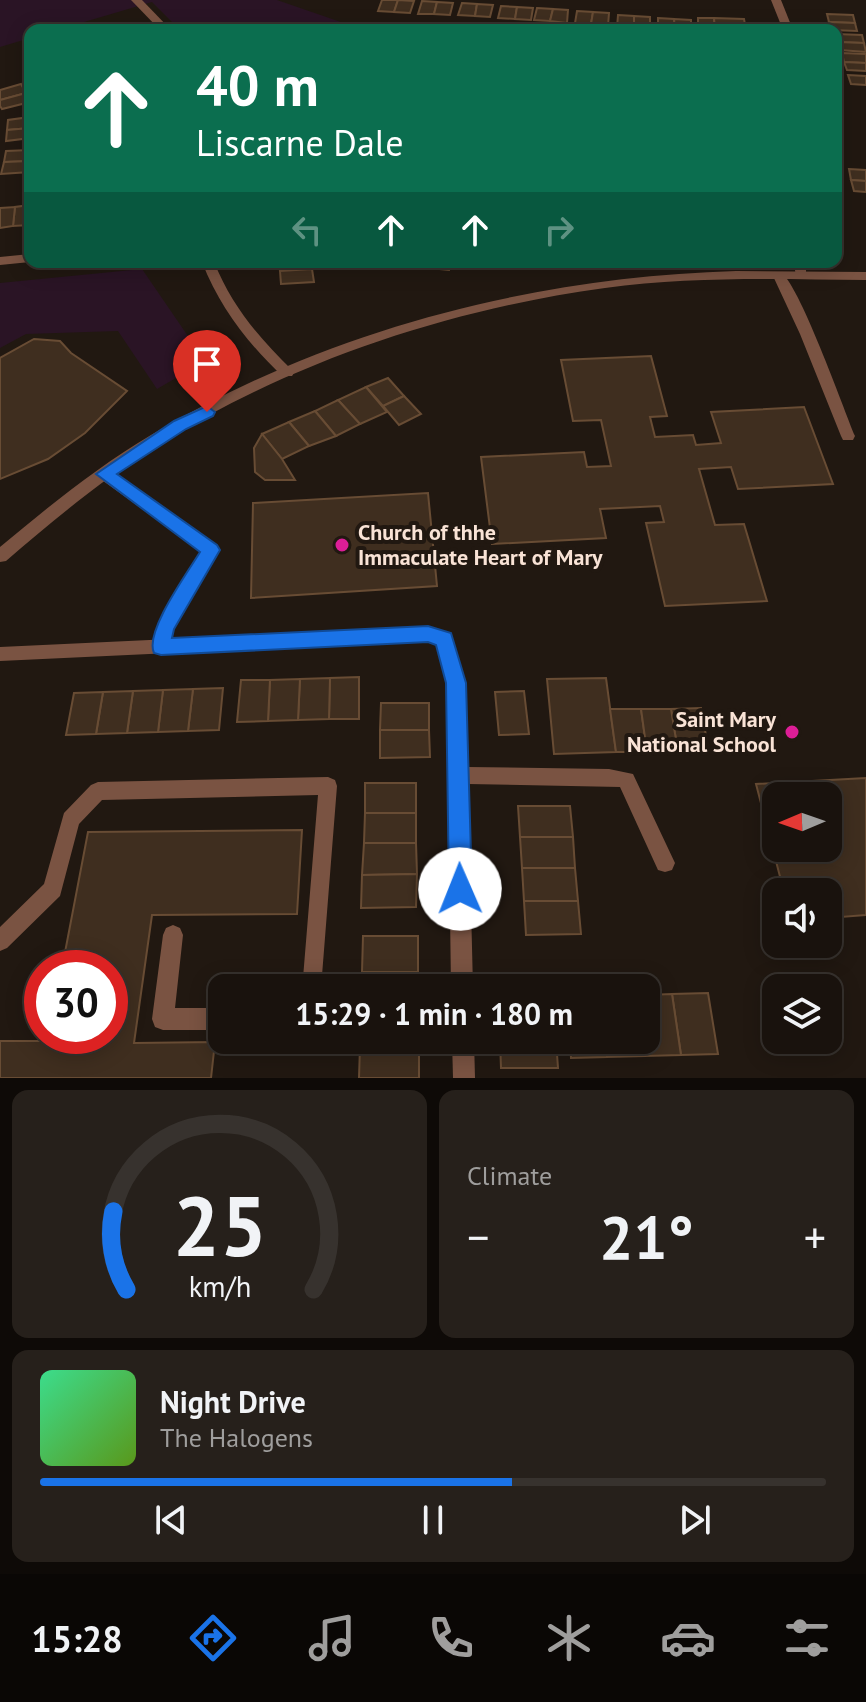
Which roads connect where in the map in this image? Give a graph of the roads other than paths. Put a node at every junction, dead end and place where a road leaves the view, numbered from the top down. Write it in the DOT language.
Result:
graph roads {
  1 [pos="136,0"];
  2 [pos="776,0"];
  3 [pos="160,24"];
  4 [pos="786,24"];
  5 [pos="24,259"];
  6 [pos="0,261"];
  7 [pos="210,268"];
  8 [pos="800,269"];
  9 [pos="780,276"];
  10 [pos="866,276"];
  11 [pos="287,373"];
  12 [pos="848,436"];
  13 [pos="104,474"];
  14 [pos="0,556"];
  15 [pos="161,647"];
  16 [pos="0,654"];
  17 [pos="458,775"];
  18 [pos="665,863"];
  19 [pos="173,935"];
  20 [pos="0,941"];
  21 [pos="314,974"];
  22 [pos="462,974"];
  23 [pos="208,1019"];
  24 [pos="463,1054"];
  25 [pos="464,1078"];
  1 -- 3 [label="street"];
  2 -- 4 [label="street"];
  5 -- 6 [label="street"];
  7 -- 11 [label="street"];
  8 -- 9 [label="street"];
  8 -- 10 [label="street"];
  9 -- 11 [label="street"];
  9 -- 12 [label="street"];
  11 -- 13 [label="street"];
  13 -- 14 [label="street"];
  13 -- 15 [label="street"];
  15 -- 16 [label="street"];
  15 -- 17 [label="street"];
  17 -- 18 [label="street"];
  17 -- 22 [label="street"];
  19 -- 23 [label="street"];
  20 -- 21 [label="street"];
  24 -- 25 [label="street"];
}
